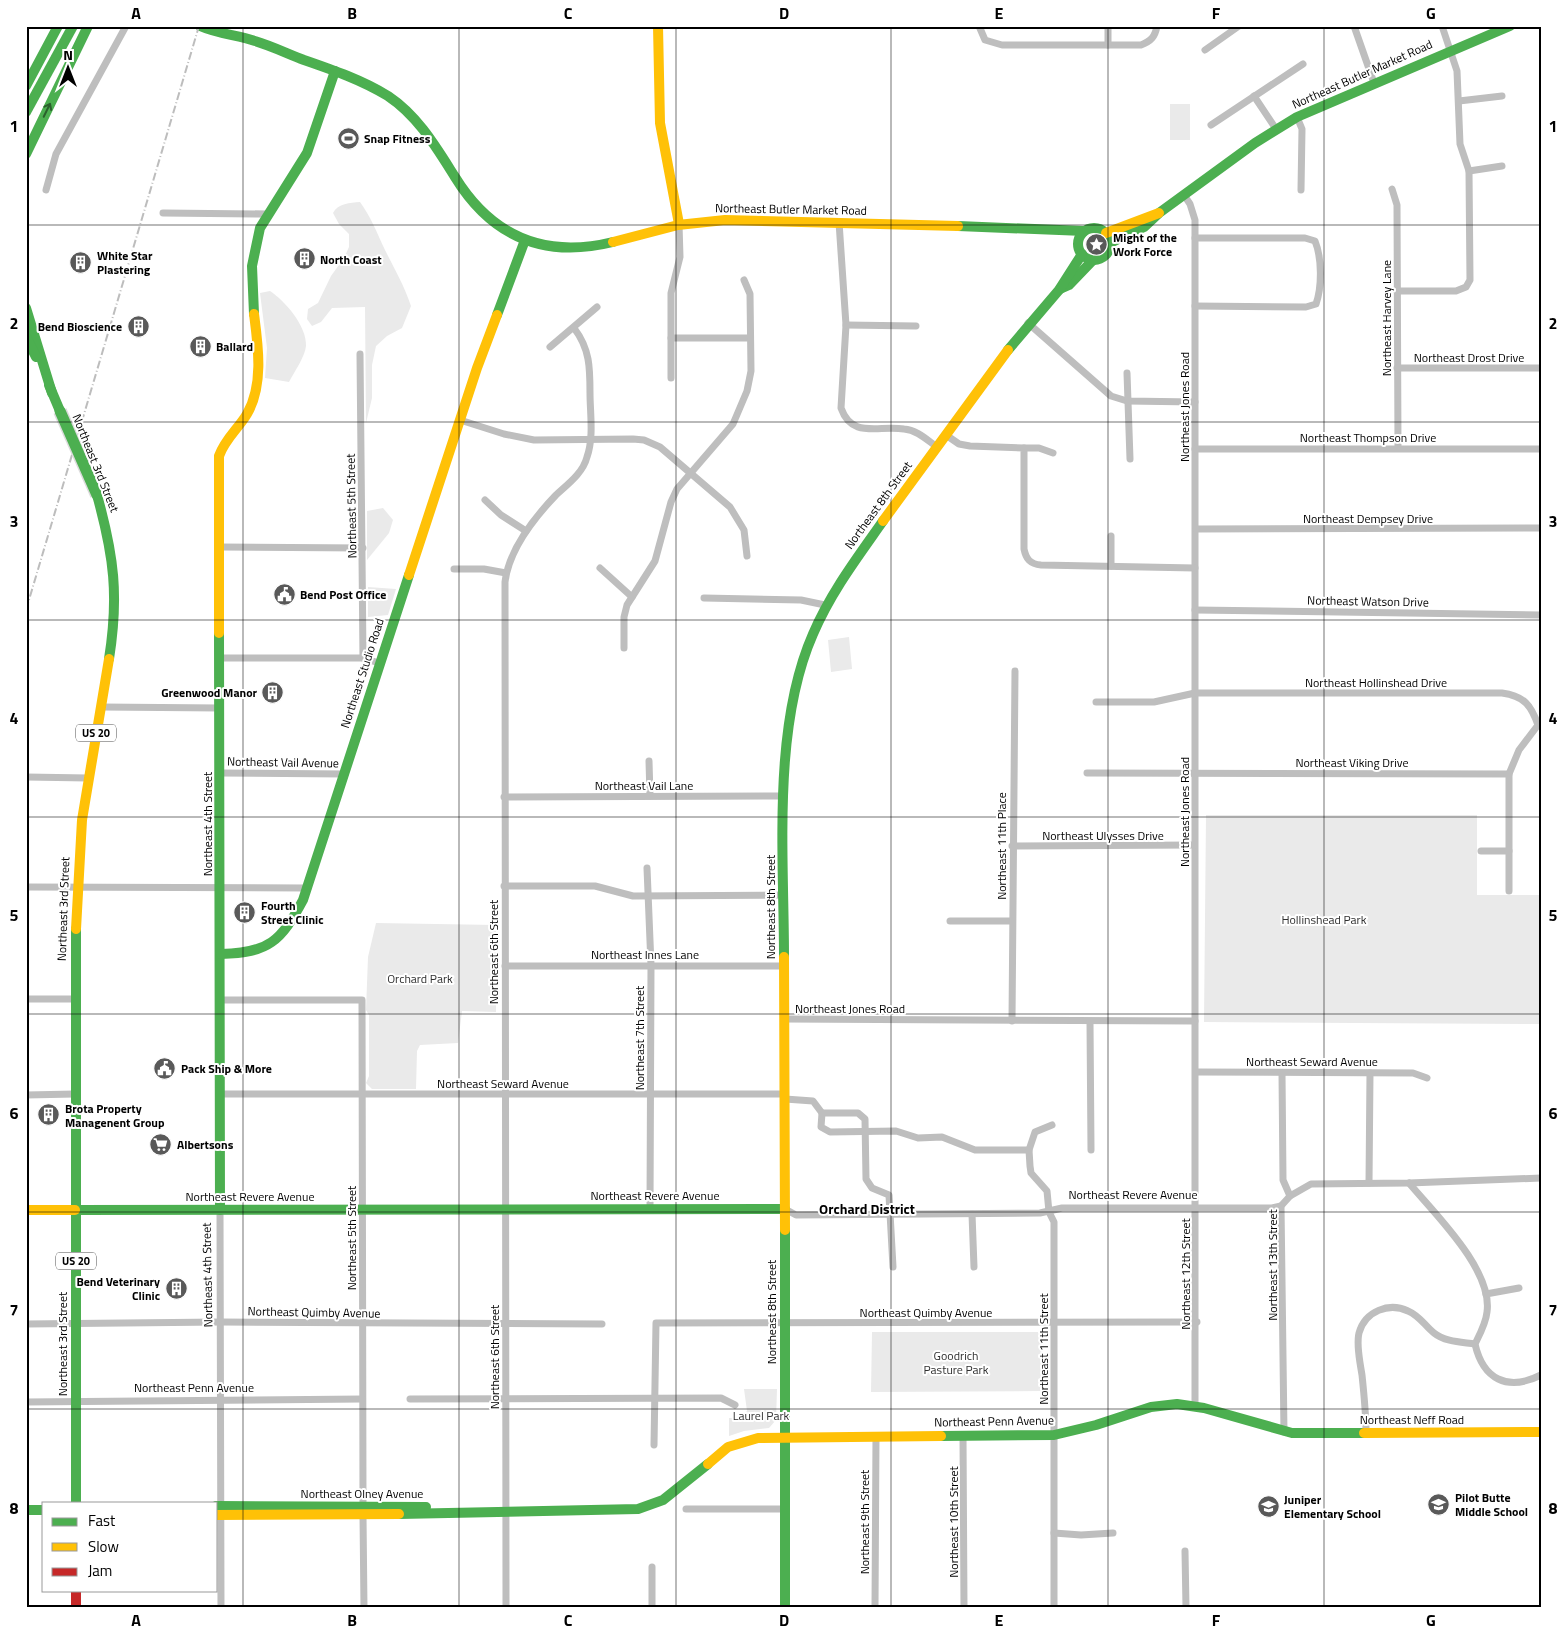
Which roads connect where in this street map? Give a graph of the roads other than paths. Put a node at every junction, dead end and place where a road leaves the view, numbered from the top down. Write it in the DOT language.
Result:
graph roads {
  1 [pos="58,26"];
  2 [pos="73,26"];
  3 [pos="88,26"];
  4 [pos="126,26"];
  5 [pos="200,26"];
  6 [pos="222,26"];
  7 [pos="658,26"];
  8 [pos="979,26"];
  9 [pos="1108,26"];
  10 [pos="1157,26"];
  11 [pos="1240,26"];
  12 [pos="1354,26"];
  13 [pos="1442,26"];
  14 [pos="1510,26"];
  15 [pos="240,37"];
  16 [pos="1108,45"];
  17 [pos="1205,50"];
  18 [pos="1450,52"];
  19 [pos="1303,64"];
  20 [pos="335,71"];
  21 [pos="1374,83"];
  22 [pos="26,86"];
  23 [pos="1254,96"];
  24 [pos="1502,96"];
  25 [pos="1458,101"];
  26 [pos="26,112"];
  27 [pos="1297,117"];
  28 [pos="1211,124"];
  29 [pos="1276,129"];
  30 [pos="26,154"];
  31 [pos="1502,166"];
  32 [pos="1468,171"];
  33 [pos="1392,189"];
  34 [pos="46,190"];
  35 [pos="1301,190"];
  36 [pos="1184,195"];
  37 [pos="163,213"];
  38 [pos="267,214"];
  39 [pos="839,222"];
  40 [pos="678,224"];
  41 [pos="1033,230"];
  42 [pos="1084,231"];
  43 [pos="1108,238"];
  44 [pos="1195,238"];
  45 [pos="525,240"];
  46 [pos="1078,242"];
  47 [pos="1082,254"];
  48 [pos="1093,260"];
  49 [pos="744,280"];
  50 [pos="1059,290"];
  51 [pos="1397,291"];
  52 [pos="1195,306"];
  53 [pos="597,307"];
  54 [pos="26,308"];
  55 [pos="1028,324"];
  56 [pos="846,325"];
  57 [pos="916,326"];
  58 [pos="574,328"];
  59 [pos="26,336"];
  60 [pos="671,338"];
  61 [pos="750,338"];
  62 [pos="550,347"];
  63 [pos="360,354"];
  64 [pos="1397,368"];
  65 [pos="1541,368"];
  66 [pos="1128,373"];
  67 [pos="671,378"];
  68 [pos="52,393"];
  69 [pos="1127,401"];
  70 [pos="1194,402"];
  71 [pos="460,420"];
  72 [pos="946,435"];
  73 [pos="591,440"];
  74 [pos="938,447"];
  75 [pos="1024,448"];
  76 [pos="1398,448"];
  77 [pos="1195,449"];
  78 [pos="1541,449"];
  79 [pos="1053,453"];
  80 [pos="1130,459"];
  81 [pos="691,472"];
  82 [pos="486,500"];
  83 [pos="1541,528"];
  84 [pos="1196,529"];
  85 [pos="526,531"];
  86 [pos="1111,536"];
  87 [pos="220,547"];
  88 [pos="363,548"];
  89 [pos="747,556"];
  90 [pos="1111,566"];
  91 [pos="600,568"];
  92 [pos="1195,568"];
  93 [pos="454,569"];
  94 [pos="506,573"];
  95 [pos="632,597"];
  96 [pos="704,598"];
  97 [pos="825,606"];
  98 [pos="1196,610"];
  99 [pos="1541,615"];
  100 [pos="624,648"];
  101 [pos="220,658"];
  102 [pos="363,658"];
  103 [pos="379,663"];
  104 [pos="1015,671"];
  105 [pos="1195,693"];
  106 [pos="1096,702"];
  107 [pos="101,707"];
  108 [pos="220,708"];
  109 [pos="1539,725"];
  110 [pos="649,761"];
  111 [pos="220,773"];
  112 [pos="1087,773"];
  113 [pos="1195,773"];
  114 [pos="345,774"];
  115 [pos="1508,774"];
  116 [pos="26,777"];
  117 [pos="88,778"];
  118 [pos="504,796"];
  119 [pos="650,796"];
  120 [pos="784,796"];
  121 [pos="1194,845"];
  122 [pos="1012,846"];
  123 [pos="1481,851"];
  124 [pos="1509,851"];
  125 [pos="647,868"];
  126 [pos="504,886"];
  127 [pos="26,887"];
  128 [pos="77,887"];
  129 [pos="220,888"];
  130 [pos="308,888"];
  131 [pos="1509,891"];
  132 [pos="784,895"];
  133 [pos="649,896"];
  134 [pos="950,920"];
  135 [pos="1012,921"];
  136 [pos="221,954"];
  137 [pos="651,965"];
  138 [pos="505,966"];
  139 [pos="784,966"];
  140 [pos="75,998"];
  141 [pos="26,999"];
  142 [pos="221,1000"];
  143 [pos="785,1019"];
  144 [pos="1012,1021"];
  145 [pos="1195,1021"];
  146 [pos="1090,1022"];
  147 [pos="1196,1072"];
  148 [pos="1282,1073"];
  149 [pos="1370,1073"];
  150 [pos="1427,1078"];
  151 [pos="76,1094"];
  152 [pos="221,1094"];
  153 [pos="505,1094"];
  154 [pos="650,1094"];
  155 [pos="26,1095"];
  156 [pos="363,1095"];
  157 [pos="785,1096"];
  158 [pos="822,1113"];
  159 [pos="1052,1125"];
  160 [pos="865,1133"];
  161 [pos="1029,1150"];
  162 [pos="1091,1150"];
  163 [pos="1541,1178"];
  164 [pos="1369,1183"];
  165 [pos="1410,1183"];
  166 [pos="1290,1196"];
  167 [pos="1281,1206"];
  168 [pos="506,1208"];
  169 [pos="1196,1208"];
  170 [pos="362,1209"];
  171 [pos="650,1209"];
  172 [pos="785,1209"];
  173 [pos="26,1210"];
  174 [pos="75,1210"];
  175 [pos="220,1210"];
  176 [pos="1049,1212"];
  177 [pos="972,1214"];
  178 [pos="890,1215"];
  179 [pos="894,1267"];
  180 [pos="974,1267"];
  181 [pos="1519,1288"];
  182 [pos="1486,1294"];
  183 [pos="221,1322"];
  184 [pos="1054,1322"];
  185 [pos="1197,1322"];
  186 [pos="26,1324"];
  187 [pos="75,1324"];
  188 [pos="362,1324"];
  189 [pos="602,1324"];
  190 [pos="785,1324"];
  191 [pos="505,1325"];
  192 [pos="1475,1344"];
  193 [pos="1541,1375"];
  194 [pos="505,1398"];
  195 [pos="655,1398"];
  196 [pos="362,1399"];
  197 [pos="410,1399"];
  198 [pos="221,1400"];
  199 [pos="75,1401"];
  200 [pos="26,1402"];
  201 [pos="735,1404"];
  202 [pos="1196,1406"];
  203 [pos="1284,1432"];
  204 [pos="1541,1432"];
  205 [pos="1366,1433"];
  206 [pos="963,1435"];
  207 [pos="1054,1435"];
  208 [pos="876,1436"];
  209 [pos="786,1437"];
  210 [pos="654,1446"];
  211 [pos="76,1502"];
  212 [pos="686,1509"];
  213 [pos="785,1509"];
  214 [pos="26,1510"];
  215 [pos="42,1510"];
  216 [pos="219,1510"];
  217 [pos="363,1510"];
  218 [pos="506,1510"];
  219 [pos="1054,1533"];
  220 [pos="1113,1533"];
  221 [pos="1185,1551"];
  222 [pos="652,1567"];
  223 [pos="76,1592"];
  224 [pos="76,1608"];
  225 [pos="221,1608"];
  226 [pos="364,1608"];
  227 [pos="506,1608"];
  228 [pos="652,1608"];
  229 [pos="785,1608"];
  230 [pos="875,1608"];
  231 [pos="964,1608"];
  232 [pos="1054,1608"];
  233 [pos="1186,1608"];
  1 -- 22 [label="main road"];
  2 -- 26 [label="main road"];
  30 -- 3 [label="main road, one-way"];
  4 -- 34 [label="street"];
  5 -- 15 [label="main road, Northeast Butler Market Road"];
  6 -- 15 [label="main road, Northeast Butler Market Road"];
  7 -- 40 [label="main road"];
  8 -- 16 [label="street"];
  9 -- 16 [label="street"];
  10 -- 16 [label="street"];
  11 -- 17 [label="street"];
  12 -- 21 [label="street"];
  13 -- 18 [label="street"];
  14 -- 18 [label="main road, Northeast Butler Market Road"];
  15 -- 20 [label="main road, Northeast Butler Market Road"];
  18 -- 21 [label="main road, Northeast Butler Market Road"];
  18 -- 25 [label="street"];
  19 -- 23 [label="street"];
  20 -- 38 [label="main road, Northeast 4th Street"];
  20 -- 45 [label="main road, Northeast Butler Market Road"];
  21 -- 27 [label="main road, Northeast Butler Market Road"];
  23 -- 28 [label="street"];
  23 -- 29 [label="street"];
  24 -- 25 [label="street"];
  25 -- 32 [label="street"];
  27 -- 29 [label="main road, Northeast Butler Market Road"];
  27 -- 35 [label="street"];
  29 -- 36 [label="main road, Northeast Butler Market Road"];
  31 -- 32 [label="street"];
  32 -- 51 [label="street"];
  33 -- 51 [label="street, Northeast Harvey Lane"];
  36 -- 43 [label="main road, Northeast Butler Market Road"];
  36 -- 44 [label="street, Northeast Jones Road"];
  37 -- 38 [label="street"];
  38 -- 87 [label="main road, Northeast 4th Street"];
  39 -- 40 [label="main road, Northeast Butler Market Road"];
  39 -- 41 [label="main road, Northeast Butler Market Road"];
  39 -- 56 [label="street"];
  40 -- 45 [label="main road, Northeast Butler Market Road"];
  40 -- 60 [label="street"];
  41 -- 42 [label="main road, Northeast Butler Market Road"];
  41 -- 46 [label="main road, Northeast Butler Market Road"];
  42 -- 43 [label="main road"];
  42 -- 46 [label="main road"];
  43 -- 48 [label="main road"];
  44 -- 52 [label="street, Northeast Jones Road"];
  44 -- 52 [label="street"];
  45 -- 71 [label="main road, Northeast Studio Road"];
  46 -- 47 [label="main road"];
  47 -- 48 [label="main road"];
  47 -- 50 [label="main road, Northeast 8th Street"];
  48 -- 50 [label="main road, Northeast 8th Street"];
  49 -- 61 [label="street"];
  50 -- 55 [label="main road, Northeast 8th Street"];
  51 -- 64 [label="street, Northeast Harvey Lane"];
  52 -- 70 [label="street, Northeast Jones Road"];
  53 -- 58 [label="street"];
  54 -- 68 [label="main road"];
  55 -- 69 [label="street"];
  55 -- 72 [label="main road, Northeast 8th Street"];
  56 -- 57 [label="street"];
  56 -- 74 [label="street"];
  58 -- 62 [label="street"];
  58 -- 73 [label="street, Northeast 6th Street"];
  59 -- 68 [label="main road, Northeast 3rd Street / US 20"];
  60 -- 61 [label="street"];
  60 -- 67 [label="street"];
  61 -- 81 [label="street"];
  63 -- 88 [label="street, Northeast 5th Street"];
  64 -- 65 [label="street, Northeast Drost Drive"];
  64 -- 76 [label="street, Northeast Harvey Lane"];
  66 -- 69 [label="street"];
  68 -- 107 [label="main road, Northeast 3rd Street / US 20, bridge"];
  69 -- 70 [label="street"];
  69 -- 80 [label="street"];
  70 -- 77 [label="street, Northeast Jones Road"];
  71 -- 73 [label="street"];
  71 -- 103 [label="main road, Northeast Studio Road"];
  72 -- 74 [label="main road, Northeast 8th Street"];
  72 -- 75 [label="street"];
  73 -- 81 [label="street"];
  73 -- 85 [label="street, Northeast 6th Street"];
  74 -- 97 [label="main road, Northeast 8th Street"];
  75 -- 79 [label="street"];
  75 -- 90 [label="street"];
  76 -- 77 [label="street, Northeast Thompson Drive"];
  76 -- 78 [label="street, Northeast Thompson Drive"];
  77 -- 84 [label="street, Northeast Jones Road"];
  81 -- 89 [label="street"];
  81 -- 95 [label="street"];
  82 -- 85 [label="street"];
  83 -- 84 [label="street, Northeast Dempsey Drive"];
  84 -- 92 [label="street, Northeast Jones Road"];
  85 -- 94 [label="street, Northeast 6th Street"];
  86 -- 90 [label="street"];
  87 -- 88 [label="street"];
  87 -- 101 [label="main road, Northeast 4th Street"];
  88 -- 102 [label="street, Northeast 5th Street"];
  90 -- 92 [label="street"];
  91 -- 95 [label="street"];
  92 -- 98 [label="street, Northeast Jones Road"];
  93 -- 94 [label="street"];
  94 -- 118 [label="street, Northeast 6th Street"];
  95 -- 100 [label="street"];
  96 -- 97 [label="street"];
  97 -- 120 [label="main road, Northeast 8th Street"];
  98 -- 99 [label="street, Northeast Watson Drive"];
  98 -- 105 [label="street, Northeast Jones Road"];
  101 -- 102 [label="street"];
  101 -- 108 [label="main road, Northeast 4th Street"];
  102 -- 103 [label="street"];
  103 -- 114 [label="main road, Northeast Studio Road"];
  104 -- 122 [label="street, Northeast 11th Place"];
  105 -- 106 [label="street, Northeast Hollinshead Drive"];
  105 -- 109 [label="street, Northeast Hollinshead Drive"];
  105 -- 113 [label="street, Northeast Jones Road"];
  107 -- 108 [label="street"];
  107 -- 117 [label="main road, Northeast 3rd Street / US 20"];
  108 -- 111 [label="main road, Northeast 4th Street"];
  109 -- 115 [label="street"];
  110 -- 119 [label="street"];
  111 -- 114 [label="street, Northeast Vail Avenue"];
  111 -- 129 [label="main road, Northeast 4th Street"];
  112 -- 113 [label="street, Northeast Viking Drive"];
  113 -- 115 [label="street, Northeast Viking Drive"];
  113 -- 121 [label="street, Northeast Jones Road"];
  114 -- 130 [label="main road, Northeast Studio Road"];
  115 -- 124 [label="street"];
  116 -- 117 [label="street"];
  117 -- 128 [label="main road, Northeast 3rd Street / US 20"];
  118 -- 119 [label="street, Northeast Vail Lane"];
  118 -- 126 [label="street, Northeast 6th Street"];
  119 -- 120 [label="street, Northeast Vail Lane"];
  120 -- 132 [label="main road, Northeast 8th Street"];
  121 -- 122 [label="street, Northeast Ulysses Drive"];
  121 -- 145 [label="street, Northeast Jones Road"];
  122 -- 135 [label="street, Northeast 11th Place"];
  123 -- 124 [label="street"];
  124 -- 131 [label="street"];
  125 -- 133 [label="street, Northeast 7th Street"];
  126 -- 133 [label="street"];
  126 -- 138 [label="street, Northeast 6th Street"];
  127 -- 128 [label="street"];
  128 -- 129 [label="street"];
  128 -- 140 [label="main road, Northeast 3rd Street / US 20"];
  129 -- 130 [label="street"];
  129 -- 136 [label="main road, Northeast 4th Street"];
  130 -- 136 [label="main road, Northeast Studio Road"];
  132 -- 133 [label="street"];
  132 -- 139 [label="main road, Northeast 8th Street"];
  133 -- 137 [label="street, Northeast 7th Street"];
  134 -- 135 [label="street"];
  135 -- 144 [label="street, Northeast 11th Place"];
  136 -- 142 [label="main road, Northeast 4th Street"];
  137 -- 138 [label="street, Northeast Innes Lane"];
  137 -- 139 [label="street, Northeast Innes Lane"];
  137 -- 154 [label="street, Northeast 7th Street"];
  138 -- 153 [label="street, Northeast 6th Street"];
  139 -- 143 [label="main road, Northeast 8th Street"];
  140 -- 141 [label="street"];
  140 -- 151 [label="main road, Northeast 3rd Street / US 20"];
  142 -- 152 [label="main road, Northeast 4th Street"];
  142 -- 156 [label="street, Northeast 5th Street"];
  143 -- 144 [label="street, Northeast Jones Road"];
  143 -- 157 [label="main road, Northeast 8th Street"];
  144 -- 146 [label="street, Northeast Jones Road"];
  145 -- 146 [label="street, Northeast Jones Road"];
  145 -- 147 [label="street, Northeast 12th Street"];
  146 -- 162 [label="street"];
  147 -- 148 [label="street, Northeast Seward Avenue"];
  147 -- 169 [label="street, Northeast 12th Street"];
  148 -- 149 [label="street, Northeast Seward Avenue"];
  148 -- 166 [label="street, Northeast 13th Street"];
  149 -- 150 [label="street, Northeast Seward Avenue"];
  149 -- 164 [label="street"];
  151 -- 155 [label="street"];
  151 -- 174 [label="main road, Northeast 3rd Street / US 20"];
  152 -- 156 [label="street, Northeast Seward Avenue"];
  152 -- 175 [label="main road, Northeast 4th Street"];
  153 -- 154 [label="street, Northeast Seward Avenue"];
  153 -- 156 [label="street, Northeast Seward Avenue"];
  153 -- 168 [label="street, Northeast 6th Street"];
  154 -- 157 [label="street, Northeast Seward Avenue"];
  154 -- 171 [label="street, Northeast 7th Street"];
  156 -- 170 [label="street, Northeast 5th Street"];
  157 -- 158 [label="street, Northeast Seward Avenue"];
  157 -- 172 [label="main road, Northeast 8th Street"];
  158 -- 160 [label="street"];
  158 -- 160 [label="street"];
  159 -- 161 [label="street"];
  160 -- 161 [label="street"];
  160 -- 178 [label="street"];
  161 -- 176 [label="street, Northeast 11th Street"];
  163 -- 165 [label="street"];
  164 -- 165 [label="street"];
  164 -- 166 [label="street"];
  165 -- 182 [label="street"];
  166 -- 167 [label="street, Northeast 13th Street"];
  167 -- 169 [label="street, Northeast Revere Avenue"];
  167 -- 203 [label="street, Northeast 13th Street"];
  168 -- 170 [label="main road, Northeast Revere Avenue"];
  168 -- 171 [label="main road, Northeast Revere Avenue"];
  168 -- 191 [label="street, Northeast 6th Street"];
  169 -- 176 [label="street, Northeast Revere Avenue"];
  169 -- 185 [label="street, Northeast 12th Street"];
  170 -- 175 [label="main road, Northeast Revere Avenue"];
  170 -- 188 [label="street, Northeast 5th Street"];
  171 -- 172 [label="main road, Northeast Revere Avenue"];
  172 -- 178 [label="street, Northeast Revere Avenue"];
  172 -- 190 [label="main road, Northeast 8th Street"];
  173 -- 174 [label="main road, Northeast Revere Avenue"];
  174 -- 175 [label="main road, Northeast Revere Avenue"];
  174 -- 187 [label="main road, Northeast 3rd Street / US 20"];
  175 -- 183 [label="street, Northeast 4th Street"];
  176 -- 177 [label="street, Northeast Revere Avenue"];
  176 -- 184 [label="street, Northeast 11th Street"];
  177 -- 178 [label="street, Northeast Revere Avenue"];
  177 -- 180 [label="street"];
  178 -- 179 [label="street"];
  181 -- 182 [label="street"];
  182 -- 192 [label="street"];
  183 -- 187 [label="street, Northeast Quimby Avenue"];
  183 -- 188 [label="street, Northeast Quimby Avenue"];
  183 -- 198 [label="street, Northeast 4th Street"];
  184 -- 185 [label="street, Northeast Quimby Avenue"];
  184 -- 190 [label="street, Northeast Quimby Avenue"];
  184 -- 207 [label="street, Northeast 11th Street"];
  185 -- 202 [label="street, Northeast 12th Street"];
  186 -- 187 [label="street, Northeast Quimby Avenue"];
  187 -- 199 [label="main road, Northeast 3rd Street / US 20"];
  188 -- 191 [label="street, Northeast Quimby Avenue"];
  188 -- 196 [label="street, Northeast 5th Street"];
  189 -- 191 [label="street, Northeast Quimby Avenue"];
  190 -- 195 [label="street, Northeast Quimby Avenue"];
  190 -- 209 [label="main road, Northeast 8th Street"];
  191 -- 194 [label="street, Northeast 6th Street"];
  192 -- 193 [label="street"];
  192 -- 205 [label="street"];
  194 -- 195 [label="street"];
  194 -- 197 [label="street"];
  194 -- 218 [label="street, Northeast 6th Street"];
  195 -- 201 [label="street"];
  195 -- 210 [label="street"];
  196 -- 198 [label="street, Northeast Penn Avenue"];
  196 -- 217 [label="street, Northeast 5th Street"];
  198 -- 199 [label="street, Northeast Penn Avenue"];
  198 -- 216 [label="street, Northeast 4th Street"];
  199 -- 200 [label="street, Northeast Penn Avenue"];
  199 -- 211 [label="main road, Northeast 3rd Street / US 20"];
  202 -- 203 [label="main road, Northeast Penn Avenue"];
  202 -- 207 [label="main road, Northeast Penn Avenue"];
  203 -- 205 [label="main road, Northeast Neff Road"];
  204 -- 205 [label="main road, Northeast Neff Road"];
  206 -- 207 [label="main road, Northeast Penn Avenue"];
  206 -- 208 [label="main road, Northeast Penn Avenue"];
  206 -- 231 [label="street, Northeast 10th Street"];
  207 -- 219 [label="street, Northeast 11th Street"];
  208 -- 209 [label="main road, Northeast Penn Avenue"];
  208 -- 230 [label="street, Northeast 9th Street"];
  209 -- 213 [label="main road, Northeast 8th Street"];
  209 -- 218 [label="main road, Northeast Olney Avenue"];
  212 -- 213 [label="street"];
  213 -- 229 [label="main road, Northeast 8th Street"];
  214 -- 215 [label="main road"];
  216 -- 217 [label="main road, Northeast Olney Avenue"];
  216 -- 225 [label="street, Northeast 4th Street"];
  217 -- 218 [label="main road, Northeast Olney Avenue"];
  217 -- 226 [label="street, Northeast 5th Street"];
  218 -- 227 [label="street, Northeast 6th Street"];
  219 -- 220 [label="street"];
  219 -- 232 [label="street, Northeast 11th Street"];
  221 -- 233 [label="street"];
  222 -- 228 [label="street"];
  223 -- 224 [label="main road"];
}
